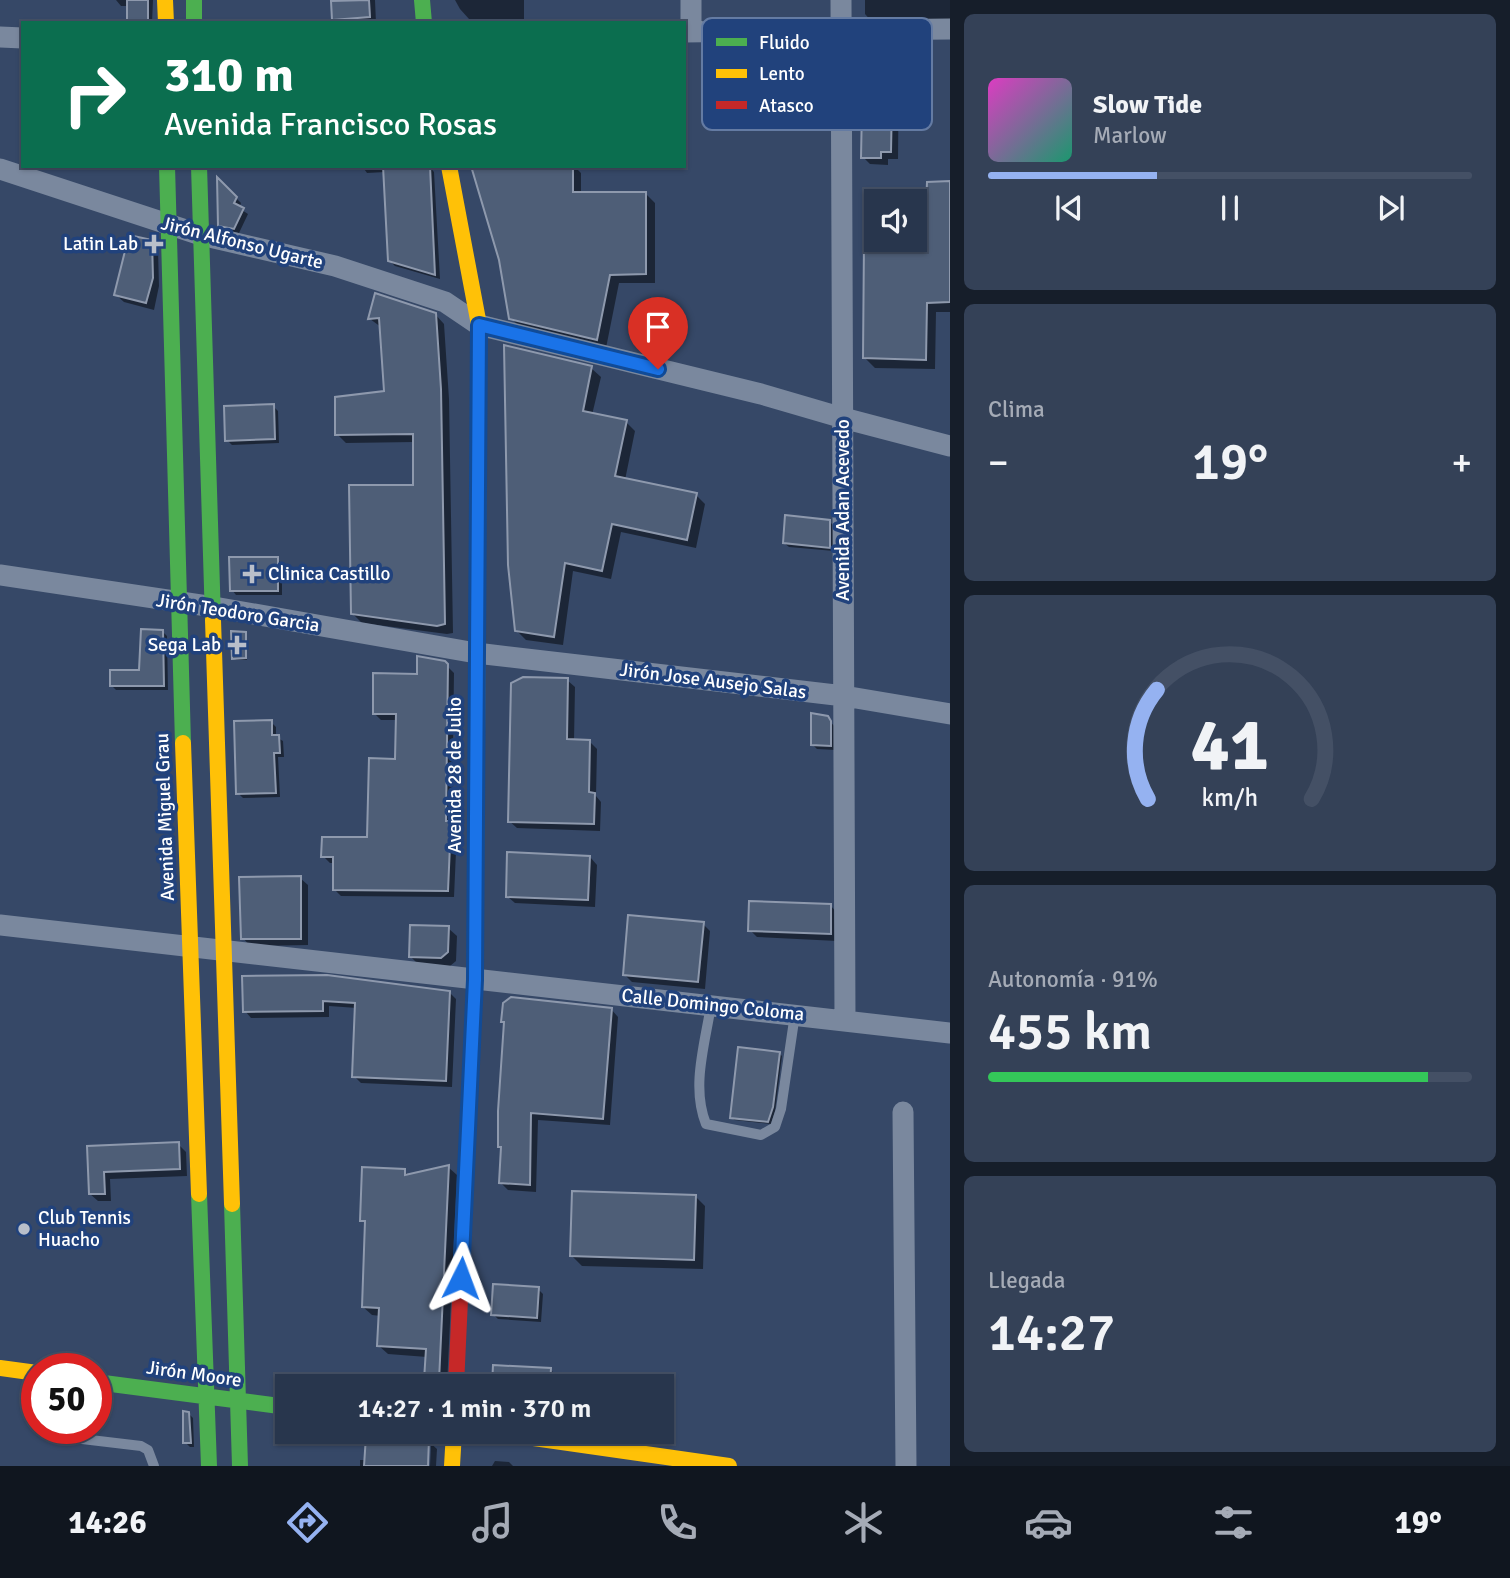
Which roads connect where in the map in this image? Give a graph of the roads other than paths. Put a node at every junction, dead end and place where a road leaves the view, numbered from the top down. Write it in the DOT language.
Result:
graph roads {
  1 [pos="166,0"];
  2 [pos="194,0"];
  3 [pos="422,0"];
  4 [pos="691,0"];
  5 [pos="841,0"];
  6 [pos="841,18"];
  7 [pos="166,21"];
  8 [pos="194,21"];
  9 [pos="424,21"];
  10 [pos="932,29"];
  11 [pos="950,29"];
  12 [pos="688,32"];
  13 [pos="0,37"];
  14 [pos="21,38"];
  15 [pos="842,130"];
  16 [pos="167,168"];
  17 [pos="199,168"];
  18 [pos="449,168"];
  19 [pos="0,169"];
  20 [pos="168,225"];
  21 [pos="201,235"];
  22 [pos="479,325"];
  23 [pos="843,418"];
  24 [pos="950,446"];
  25 [pos="0,575"];
  26 [pos="179,603"];
  27 [pos="214,607"];
  28 [pos="476,653"];
  29 [pos="844,696"];
  30 [pos="950,714"];
  31 [pos="0,925"];
  32 [pos="189,948"];
  33 [pos="223,952"];
  34 [pos="475,980"];
  35 [pos="711,1005"];
  36 [pos="795,1014"];
  37 [pos="845,1020"];
  38 [pos="950,1033"];
  39 [pos="903,1112"];
  40 [pos="0,1368"];
  41 [pos="21,1371"];
  42 [pos="457,1374"];
  43 [pos="112,1384"];
  44 [pos="206,1398"];
  45 [pos="238,1402"];
  46 [pos="275,1406"];
  47 [pos="112,1443"];
  48 [pos="453,1444"];
  49 [pos="575,1444"];
  50 [pos="154,1466"];
  51 [pos="209,1466"];
  52 [pos="240,1466"];
  53 [pos="452,1466"];
  54 [pos="729,1466"];
  55 [pos="906,1466"];
  1 -- 7 [label="street"];
  2 -- 8 [label="street"];
  3 -- 9 [label="street"];
  4 -- 12 [label="street"];
  5 -- 6 [label="street, Avenida Adan Acevedo"];
  10 -- 11 [label="street"];
  13 -- 14 [label="street"];
  15 -- 23 [label="street, Avenida Adan Acevedo"];
  16 -- 20 [label="street, Avenida Miguel Grau"];
  17 -- 21 [label="street"];
  18 -- 22 [label="street, Avenida 28 de Julio"];
  19 -- 20 [label="street, Jirón Alfonso Ugarte"];
  20 -- 21 [label="street, Jirón Alfonso Ugarte"];
  20 -- 26 [label="street, Avenida Miguel Grau"];
  21 -- 22 [label="street, Jirón Alfonso Ugarte"];
  21 -- 27 [label="street"];
  22 -- 23 [label="street"];
  22 -- 28 [label="street, Avenida 28 de Julio"];
  23 -- 24 [label="street"];
  23 -- 29 [label="street, Avenida Adan Acevedo"];
  25 -- 26 [label="street, Jirón Teodoro Garcia"];
  26 -- 27 [label="street, Jirón Teodoro Garcia"];
  26 -- 32 [label="street, Avenida Miguel Grau"];
  27 -- 28 [label="street, Jirón Teodoro Garcia"];
  27 -- 33 [label="street"];
  28 -- 29 [label="street, Jirón Jose Ausejo Salas"];
  28 -- 34 [label="street, Avenida 28 de Julio"];
  29 -- 30 [label="street, Jirón Jose Ausejo Salas"];
  29 -- 37 [label="street, Avenida Adan Acevedo"];
  31 -- 32 [label="street, Calle Domingo Coloma"];
  32 -- 33 [label="street, Calle Domingo Coloma"];
  32 -- 44 [label="street, Avenida Miguel Grau"];
  33 -- 34 [label="street, Calle Domingo Coloma"];
  33 -- 45 [label="street"];
  34 -- 35 [label="street, Calle Domingo Coloma"];
  34 -- 42 [label="street, Avenida 28 de Julio"];
  35 -- 36 [label="street, Calle Domingo Coloma"];
  35 -- 36 [label="lane"];
  36 -- 37 [label="street, Calle Domingo Coloma"];
  37 -- 38 [label="street, Calle Domingo Coloma"];
  39 -- 55 [label="street"];
  40 -- 41 [label="street"];
  43 -- 44 [label="street, Jirón Moore"];
  44 -- 45 [label="street, Jirón Moore"];
  44 -- 51 [label="street, Avenida Miguel Grau"];
  45 -- 46 [label="street, Jirón Moore"];
  45 -- 52 [label="street"];
  47 -- 50 [label="lane"];
  48 -- 53 [label="street"];
  49 -- 54 [label="street"];
}
